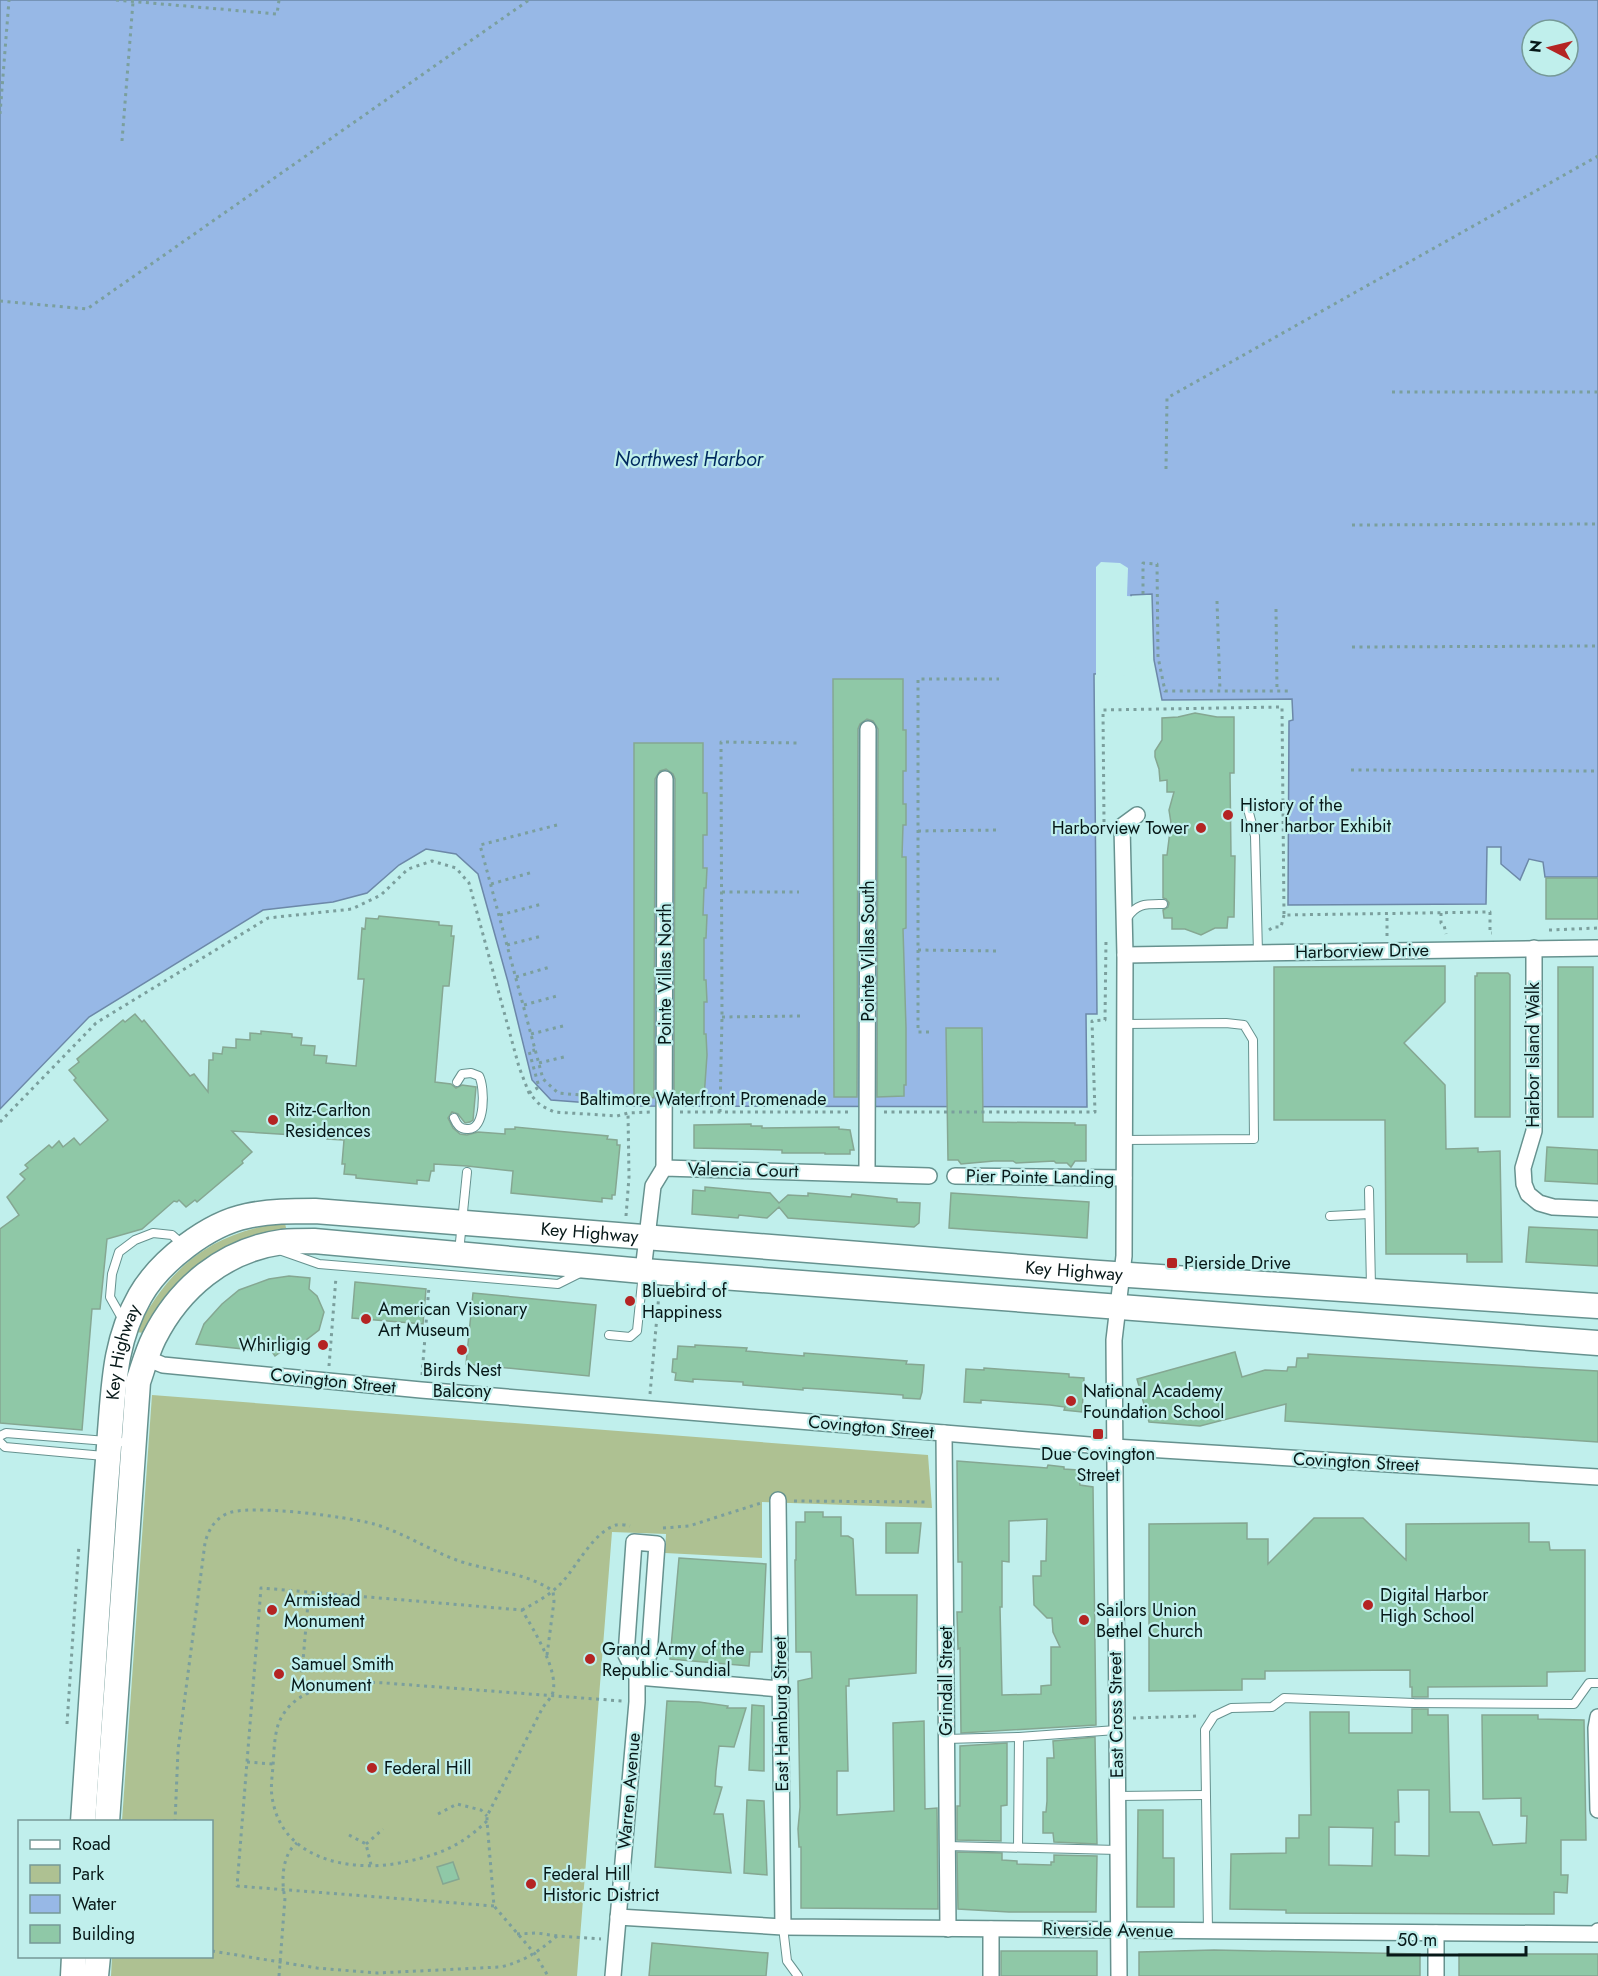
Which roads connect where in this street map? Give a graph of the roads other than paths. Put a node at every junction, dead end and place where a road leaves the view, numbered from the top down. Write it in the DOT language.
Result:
graph roads {
  1 [pos="868,729"];
  2 [pos="665,779"];
  3 [pos="1248,809"];
  4 [pos="1137,815"];
  5 [pos="1163,904"];
  6 [pos="1125,922"];
  7 [pos="1534,948"];
  8 [pos="1598,948"];
  9 [pos="1258,953"];
  10 [pos="1125,955"];
  11 [pos="1125,1024"];
  12 [pos="456,1083"];
  13 [pos="454,1118"];
  14 [pos="1124,1140"];
  15 [pos="664,1168"];
  16 [pos="467,1172"];
  17 [pos="867,1173"];
  18 [pos="929,1176"];
  19 [pos="956,1176"];
  20 [pos="1124,1178"];
  21 [pos="1369,1190"];
  22 [pos="1598,1209"];
  23 [pos="1369,1214"];
  24 [pos="1330,1216"];
  25 [pos="462,1223"];
  26 [pos="646,1238"];
  27 [pos="186,1246"];
  28 [pos="266,1246"];
  29 [pos="459,1254"];
  30 [pos="592,1266"];
  31 [pos="643,1271"];
  32 [pos="1121,1274"];
  33 [pos="1371,1291"];
  34 [pos="1598,1306"];
  35 [pos="1118,1307"];
  36 [pos="127,1326"];
  37 [pos="609,1335"];
  38 [pos="1598,1343"];
  39 [pos="146,1358"];
  40 [pos="944,1433"];
  41 [pos="0,1436"];
  42 [pos="0,1442"];
  43 [pos="1114,1448"];
  44 [pos="121,1453"];
  45 [pos="1598,1477"];
  46 [pos="778,1500"];
  47 [pos="637,1677"];
  48 [pos="1598,1683"];
  49 [pos="781,1689"];
  50 [pos="1598,1718"];
  51 [pos="1116,1724"];
  52 [pos="1019,1737"];
  53 [pos="946,1739"];
  54 [pos="1205,1795"];
  55 [pos="1117,1796"];
  56 [pos="1598,1810"];
  57 [pos="83,1820"];
  58 [pos="107,1820"];
  59 [pos="947,1846"];
  60 [pos="1018,1847"];
  61 [pos="1118,1850"];
  62 [pos="618,1917"];
  63 [pos="783,1927"];
  64 [pos="948,1929"];
  65 [pos="991,1929"];
  66 [pos="1118,1930"];
  67 [pos="1208,1931"];
  68 [pos="1598,1932"];
  69 [pos="1436,1933"];
  70 [pos="74,1958"];
  71 [pos="98,1958"];
  72 [pos="73,1976"];
  73 [pos="96,1976"];
  74 [pos="613,1976"];
  75 [pos="798,1976"];
  76 [pos="991,1976"];
  77 [pos="1119,1976"];
  78 [pos="1436,1976"];
  1 -- 17 [label="street, Pointe Villas South"];
  2 -- 15 [label="street, Pointe Villas North"];
  3 -- 9 [label="lane"];
  4 -- 6 [label="street"];
  5 -- 6 [label="lane"];
  6 -- 10 [label="street"];
  7 -- 8 [label="street, Harborview Drive"];
  7 -- 9 [label="street, Harborview Drive"];
  7 -- 22 [label="street, Harbor Island Walk"];
  9 -- 10 [label="street, Harborview Drive"];
  10 -- 11 [label="street"];
  11 -- 14 [label="street"];
  11 -- 14 [label="lane"];
  12 -- 13 [label="lane"];
  14 -- 20 [label="street"];
  15 -- 17 [label="street, Valencia Court"];
  15 -- 26 [label="street, Valencia Court"];
  16 -- 25 [label="lane"];
  17 -- 18 [label="street, Valencia Court"];
  19 -- 20 [label="street, Pier Pointe Landing"];
  20 -- 32 [label="street"];
  21 -- 23 [label="lane"];
  23 -- 24 [label="lane"];
  23 -- 33 [label="lane"];
  25 -- 26 [label="main road, Key Highway"];
  25 -- 27 [label="main road, Key Highway"];
  25 -- 29 [label="lane"];
  26 -- 31 [label="street, Valencia Court"];
  26 -- 32 [label="main road, Key Highway"];
  27 -- 36 [label="main road, Key Highway"];
  27 -- 36 [label="lane"];
  28 -- 29 [label="main road, Key Highway"];
  28 -- 30 [label="lane"];
  28 -- 39 [label="main road, Key Highway"];
  29 -- 30 [label="main road, Key Highway"];
  30 -- 31 [label="main road, Key Highway"];
  31 -- 35 [label="main road, Key Highway"];
  31 -- 37 [label="lane"];
  32 -- 33 [label="main road, Key Highway"];
  32 -- 35 [label="street, East Cross Street"];
  33 -- 34 [label="main road, Key Highway"];
  35 -- 38 [label="main road, Key Highway"];
  35 -- 43 [label="street, East Cross Street"];
  36 -- 44 [label="main road, Key Highway"];
  39 -- 40 [label="street, Covington Street"];
  39 -- 44 [label="main road, Key Highway"];
  40 -- 43 [label="street, Covington Street"];
  40 -- 53 [label="street, Grindall Street"];
  41 -- 44 [label="lane"];
  42 -- 44 [label="lane"];
  43 -- 45 [label="street, Covington Street"];
  43 -- 51 [label="street, East Cross Street"];
  44 -- 57 [label="main road, Key Highway"];
  44 -- 58 [label="main road, Key Highway"];
  46 -- 49 [label="street, East Hamburg Street"];
  47 -- 47 [label="street, Warren Avenue"];
  47 -- 49 [label="street"];
  47 -- 62 [label="street, Warren Avenue"];
  48 -- 54 [label="lane"];
  49 -- 63 [label="street, East Hamburg Street"];
  50 -- 56 [label="street"];
  51 -- 52 [label="lane"];
  51 -- 55 [label="street, East Cross Street"];
  52 -- 53 [label="lane"];
  52 -- 60 [label="lane"];
  53 -- 59 [label="street, Grindall Street"];
  54 -- 55 [label="lane"];
  54 -- 67 [label="lane"];
  55 -- 61 [label="street, East Cross Street"];
  59 -- 60 [label="lane"];
  59 -- 64 [label="street, Grindall Street"];
  60 -- 61 [label="lane"];
  61 -- 66 [label="street, East Cross Street"];
  62 -- 63 [label="street, Riverside Avenue"];
  62 -- 74 [label="street, Warren Avenue"];
  63 -- 64 [label="street, Riverside Avenue"];
  63 -- 75 [label="lane"];
  64 -- 65 [label="street, Riverside Avenue"];
  65 -- 66 [label="street, Riverside Avenue"];
  65 -- 76 [label="street"];
  66 -- 67 [label="street, Riverside Avenue"];
  66 -- 77 [label="street, East Cross Street"];
  67 -- 69 [label="street, Riverside Avenue"];
  68 -- 69 [label="street, Riverside Avenue"];
  69 -- 78 [label="street"];
  70 -- 72 [label="main road"];
  71 -- 73 [label="main road"];
}
